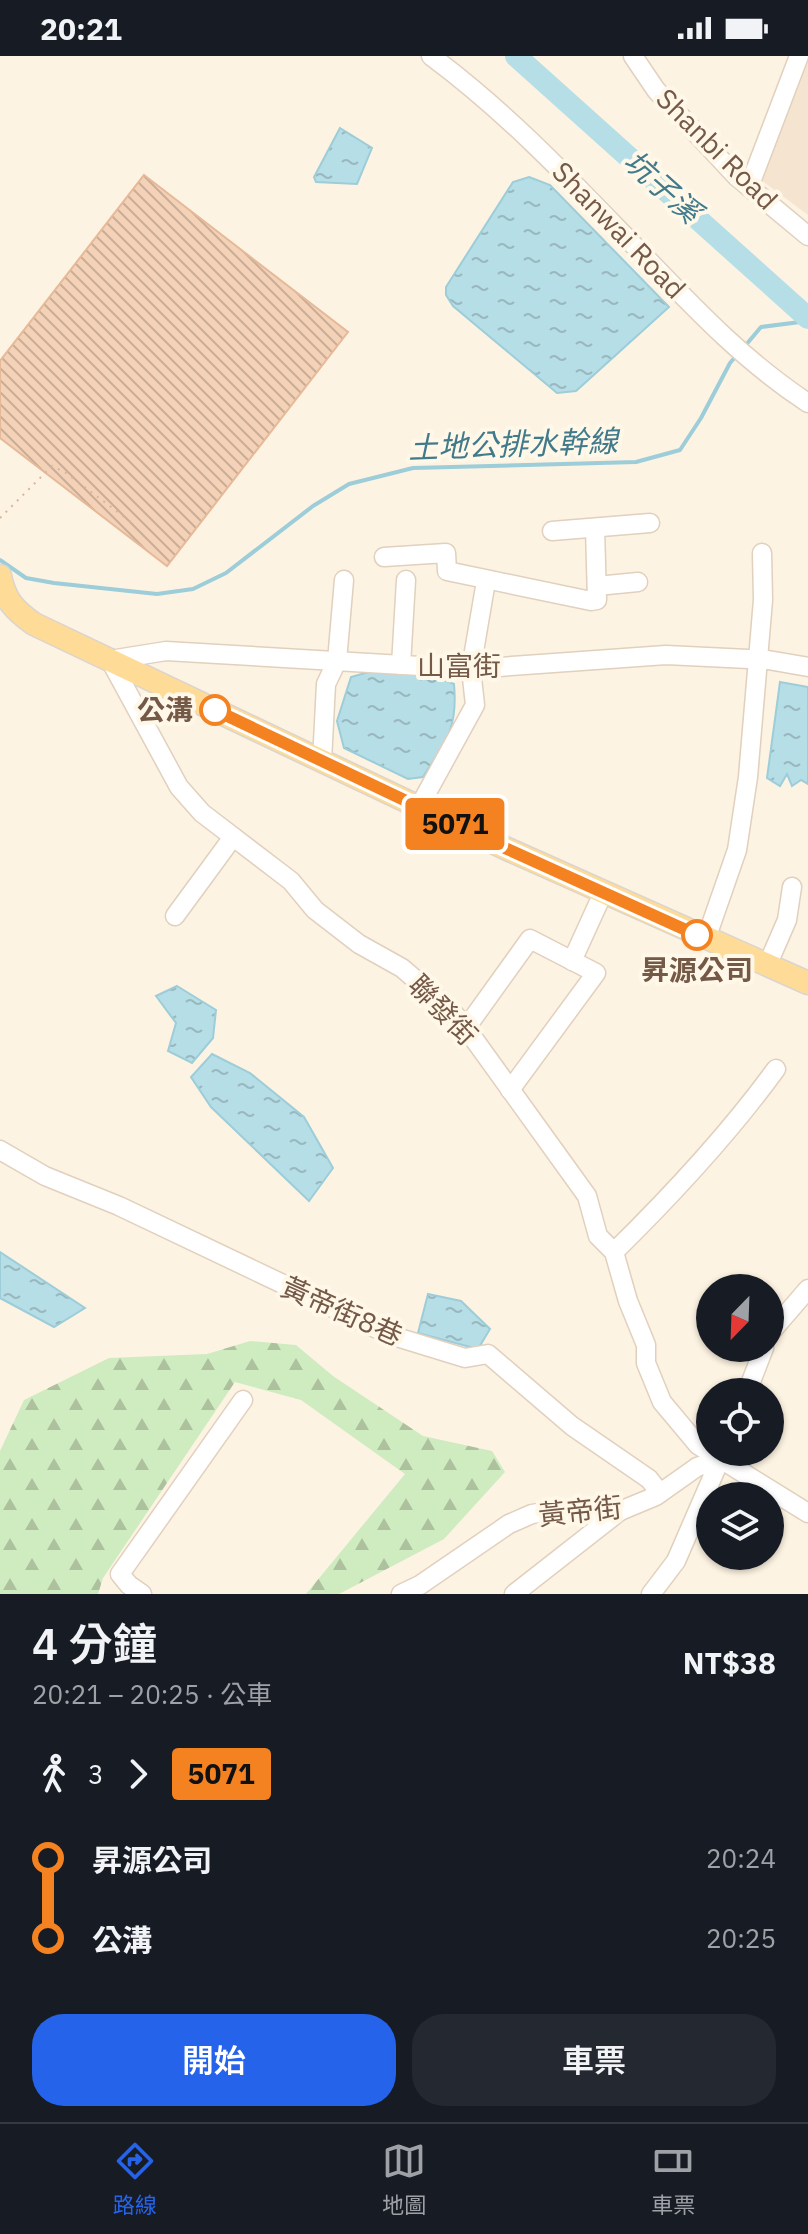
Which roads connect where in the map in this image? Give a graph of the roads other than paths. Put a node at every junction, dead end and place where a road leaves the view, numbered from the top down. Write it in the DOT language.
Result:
graph roads {
  1 [pos="431,56"];
  2 [pos="633,56"];
  3 [pos="799,56"];
  4 [pos="749,187"];
  5 [pos="808,236"];
  6 [pos="808,403"];
  7 [pos="650,523"];
  8 [pos="595,528"];
  9 [pos="552,531"];
  10 [pos="762,553"];
  11 [pos="384,557"];
  12 [pos="344,580"];
  13 [pos="406,580"];
  14 [pos="486,581"];
  15 [pos="638,582"];
  16 [pos="597,586"];
  17 [pos="4,594"];
  18 [pos="758,659"];
  19 [pos="110,660"];
  20 [pos="337,661"];
  21 [pos="401,665"];
  22 [pos="808,667"];
  23 [pos="471,669"];
  24 [pos="322,761"];
  25 [pos="419,807"];
  26 [pos="233,837"];
  27 [pos="792,887"];
  28 [pos="603,893"];
  29 [pos="175,916"];
  30 [pos="706,939"];
  31 [pos="572,961"];
  32 [pos="767,966"];
  33 [pos="808,983"];
  34 [pos="466,1028"];
  35 [pos="776,1069"];
  36 [pos="510,1090"];
  37 [pos="0,1150"];
  38 [pos="614,1252"];
  39 [pos="808,1289"];
  40 [pos="784,1317"];
  41 [pos="243,1400"];
  42 [pos="696,1443"];
  43 [pos="699,1466"];
  44 [pos="717,1466"];
  45 [pos="738,1466"];
  46 [pos="660,1493"];
  47 [pos="620,1511"];
  48 [pos="808,1513"];
  49 [pos="142,1594"];
  50 [pos="401,1594"];
  51 [pos="514,1594"];
  52 [pos="651,1594"];
  1 -- 6 [label="street, Shanwai Road"];
  2 -- 4 [label="street, Shanbi Road"];
  3 -- 4 [label="street"];
  4 -- 5 [label="street, Shanbi Road"];
  7 -- 8 [label="street"];
  8 -- 9 [label="street"];
  8 -- 16 [label="street"];
  10 -- 18 [label="street"];
  11 -- 14 [label="street"];
  12 -- 20 [label="street"];
  13 -- 21 [label="street"];
  14 -- 16 [label="street"];
  14 -- 23 [label="street"];
  15 -- 16 [label="street"];
  17 -- 19 [label="main road"];
  18 -- 22 [label="street, 山富街"];
  18 -- 23 [label="street, 山富街"];
  18 -- 30 [label="street"];
  19 -- 20 [label="street, 山富街"];
  19 -- 24 [label="main road"];
  19 -- 26 [label="street, 聯發街"];
  20 -- 21 [label="street, 山富街"];
  20 -- 24 [label="street"];
  21 -- 23 [label="street, 山富街"];
  23 -- 25 [label="street"];
  24 -- 25 [label="main road"];
  25 -- 28 [label="main road"];
  26 -- 29 [label="street"];
  26 -- 34 [label="street, 聯發街"];
  27 -- 32 [label="street"];
  28 -- 30 [label="main road"];
  28 -- 31 [label="street"];
  30 -- 32 [label="main road"];
  31 -- 34 [label="street"];
  31 -- 36 [label="street"];
  32 -- 33 [label="main road"];
  34 -- 36 [label="street, 聯發街"];
  35 -- 38 [label="street"];
  36 -- 38 [label="street, 聯發街"];
  37 -- 46 [label="street, 黃帝街8巷"];
  38 -- 42 [label="street, 聯發街"];
  39 -- 40 [label="street"];
  41 -- 49 [label="street"];
  43 -- 46 [label="street, 黃帝街"];
  44 -- 52 [label="street"];
  45 -- 48 [label="street, 聯發街"];
  46 -- 47 [label="street, 黃帝街"];
  47 -- 50 [label="street, 黃帝街"];
  47 -- 51 [label="street"];
}
